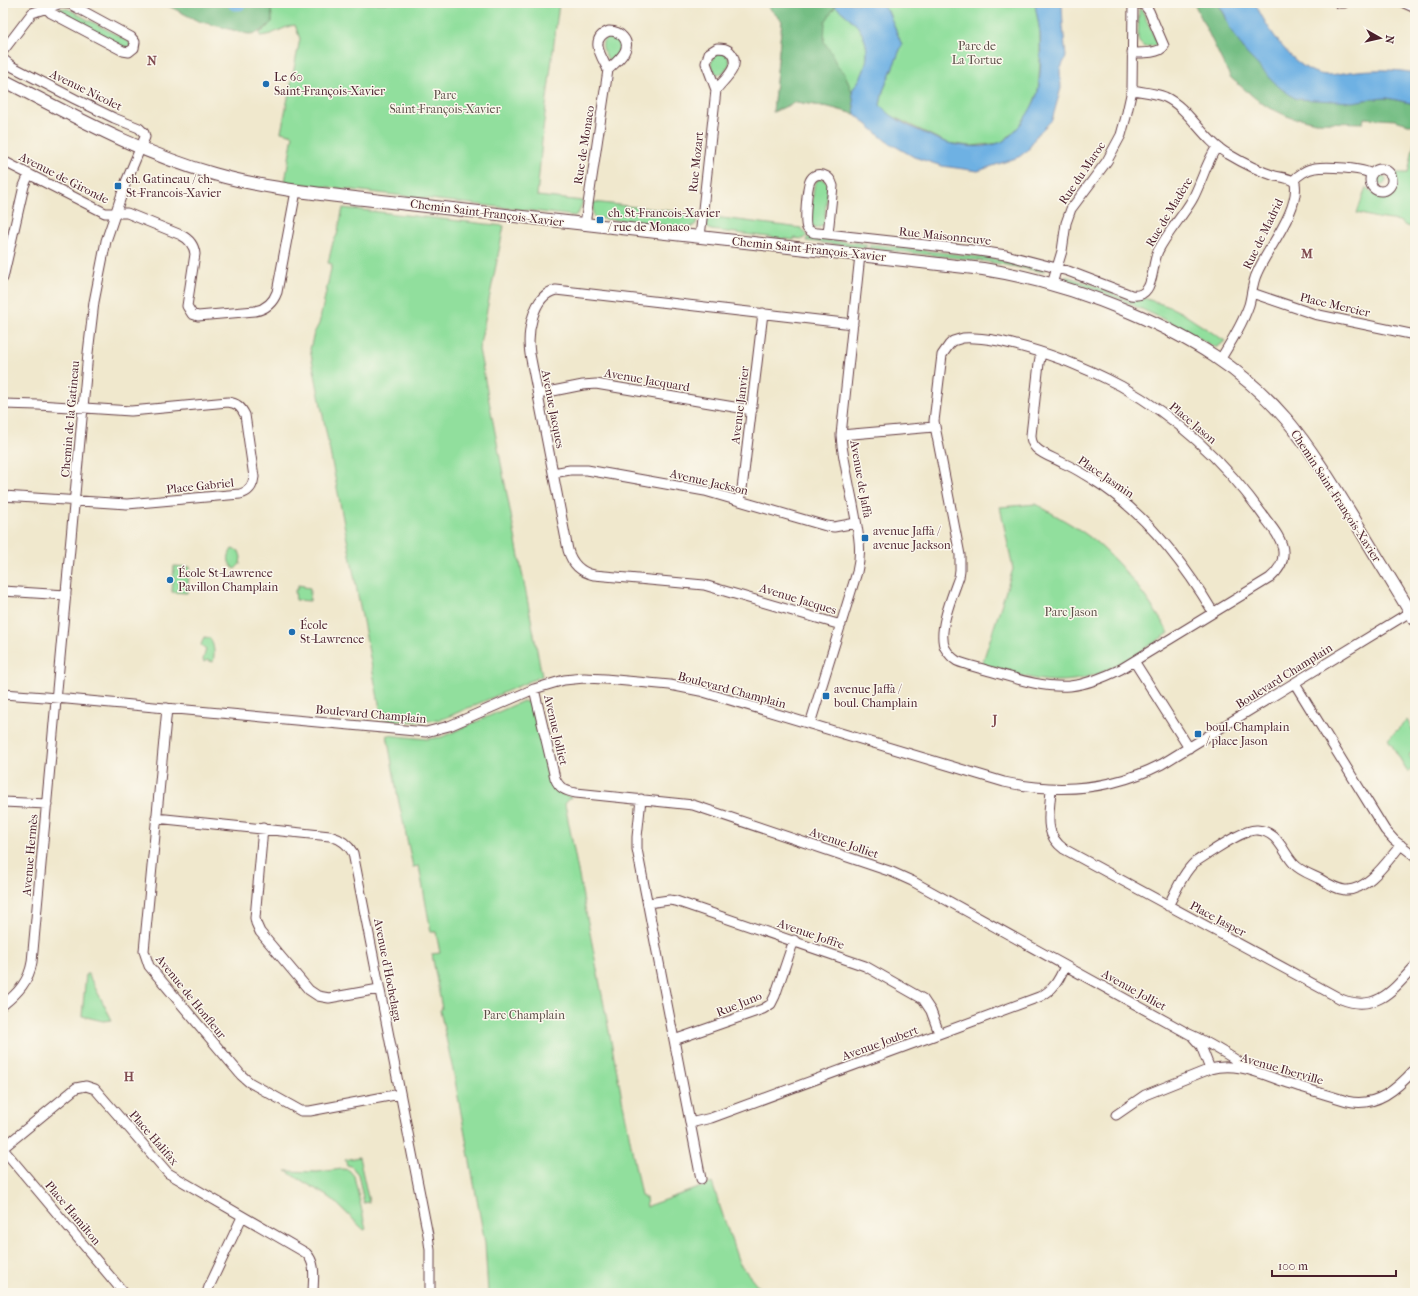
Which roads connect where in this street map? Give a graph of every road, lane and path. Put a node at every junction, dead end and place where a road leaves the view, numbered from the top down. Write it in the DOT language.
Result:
graph roads {
  1 [pos="1133,3"];
  2 [pos="1139,3"];
  3 [pos="1339,3"];
  4 [pos="1344,3"];
  5 [pos="1404,3"];
  6 [pos="46,8"];
  7 [pos="1415,8"];
  8 [pos="3,51"];
  9 [pos="1132,53"];
  10 [pos="3,59"];
  11 [pos="608,70"];
  12 [pos="3,80"];
  13 [pos="716,90"];
  14 [pos="1132,90"];
  15 [pos="1217,147"];
  16 [pos="141,148"];
  17 [pos="3,161"];
  18 [pos="29,174"];
  19 [pos="1371,174"];
  20 [pos="1293,181"];
  21 [pos="296,191"];
  22 [pos="115,213"];
  23 [pos="584,224"];
  24 [pos="828,234"];
  25 [pos="700,237"];
  26 [pos="860,255"];
  27 [pos="1057,268"];
  28 [pos="3,278"];
  29 [pos="1052,284"];
  30 [pos="1252,293"];
  31 [pos="763,313"];
  32 [pos="853,324"];
  33 [pos="1415,335"];
  34 [pos="1041,353"];
  35 [pos="1220,360"];
  36 [pos="538,394"];
  37 [pos="3,404"];
  38 [pos="83,408"];
  39 [pos="752,410"];
  40 [pos="934,427"];
  41 [pos="841,435"];
  42 [pos="553,473"];
  43 [pos="3,496"];
  44 [pos="75,500"];
  45 [pos="739,500"];
  46 [pos="856,523"];
  47 [pos="3,591"];
  48 [pos="66,595"];
  49 [pos="1213,612"];
  50 [pos="1413,614"];
  51 [pos="841,625"];
  52 [pos="1134,661"];
  53 [pos="1295,684"];
  54 [pos="534,689"];
  55 [pos="3,694"];
  56 [pos="57,698"];
  57 [pos="167,708"];
  58 [pos="810,724"];
  59 [pos="1189,748"];
  60 [pos="1052,789"];
  61 [pos="641,799"];
  62 [pos="3,802"];
  63 [pos="47,804"];
  64 [pos="156,818"];
  65 [pos="263,828"];
  66 [pos="1401,846"];
  67 [pos="1415,856"];
  68 [pos="648,903"];
  69 [pos="1168,906"];
  70 [pos="794,940"];
  71 [pos="1065,966"];
  72 [pos="1415,966"];
  73 [pos="379,989"];
  74 [pos="3,1005"];
  75 [pos="939,1034"];
  76 [pos="1189,1034"];
  77 [pos="674,1040"];
  78 [pos="1210,1069"];
  79 [pos="1415,1069"];
  80 [pos="1253,1071"];
  81 [pos="400,1094"];
  82 [pos="1116,1115"];
  83 [pos="690,1122"];
  84 [pos="3,1148"];
  85 [pos="701,1179"];
  86 [pos="242,1217"];
  87 [pos="124,1293"];
  88 [pos="207,1293"];
  89 [pos="313,1293"];
  90 [pos="430,1293"];
  1 -- 9 [label="street, Rue du Maroc"];
  2 -- 9 [label="street"];
  3 -- 4 [label="street"];
  5 -- 7 [label="street"];
  6 -- 6 [label="street"];
  6 -- 8 [label="street"];
  9 -- 14 [label="street, Rue du Maroc"];
  10 -- 16 [label="street, Avenue Nicolet"];
  11 -- 23 [label="street, Rue de Monaco"];
  12 -- 16 [label="street, Chemin Saint-François-Xavier"];
  13 -- 25 [label="street, Rue Mozart"];
  14 -- 15 [label="street"];
  14 -- 27 [label="street, Rue du Maroc"];
  15 -- 20 [label="street"];
  15 -- 27 [label="street, Rue de Madère"];
  16 -- 21 [label="street, Chemin Saint-François-Xavier"];
  16 -- 22 [label="street, Chemin de la Gatineau"];
  17 -- 18 [label="street, Avenue de Gironde"];
  18 -- 22 [label="street, Avenue de Gironde"];
  18 -- 28 [label="street"];
  19 -- 20 [label="street"];
  20 -- 30 [label="street, Rue de Madrid"];
  21 -- 22 [label="street, Avenue de Gironde"];
  21 -- 23 [label="street, Chemin Saint-François-Xavier"];
  22 -- 38 [label="street, Chemin de la Gatineau"];
  23 -- 25 [label="street, Chemin Saint-François-Xavier"];
  24 -- 24 [label="street, Rue Maisonneuve"];
  24 -- 27 [label="street, Rue Maisonneuve"];
  25 -- 26 [label="street, Chemin Saint-François-Xavier"];
  26 -- 29 [label="street, Chemin Saint-François-Xavier"];
  26 -- 32 [label="street, Avenue de Jaffa"];
  27 -- 29 [label="street, Rue du Maroc"];
  29 -- 35 [label="street, Chemin Saint-François-Xavier"];
  30 -- 33 [label="street, Place Mercier"];
  30 -- 35 [label="street, Rue de Madrid"];
  31 -- 32 [label="street, Avenue Jacques"];
  31 -- 36 [label="street, Avenue Jacques"];
  31 -- 39 [label="street, Avenue Janvier"];
  32 -- 41 [label="street, Avenue de Jaffa"];
  34 -- 40 [label="street, Place Jason"];
  34 -- 49 [label="street, Place Jasmin"];
  34 -- 49 [label="street, Place Jason"];
  35 -- 50 [label="street, Chemin Saint-François-Xavier"];
  36 -- 39 [label="street, Avenue Jacquard"];
  36 -- 42 [label="street, Avenue Jacques"];
  37 -- 38 [label="street"];
  38 -- 44 [label="street, Chemin de la Gatineau"];
  38 -- 44 [label="street, Place Gabriel"];
  39 -- 45 [label="street, Avenue Janvier"];
  40 -- 41 [label="street"];
  40 -- 52 [label="street, Place Jason"];
  41 -- 46 [label="street, Avenue de Jaffa"];
  42 -- 45 [label="street, Avenue Jackson"];
  42 -- 51 [label="street, Avenue Jacques"];
  43 -- 44 [label="street"];
  44 -- 48 [label="street, Chemin de la Gatineau"];
  45 -- 46 [label="street, Avenue Jackson"];
  46 -- 51 [label="street, Avenue de Jaffa"];
  47 -- 48 [label="street"];
  48 -- 56 [label="street, Chemin de la Gatineau"];
  49 -- 52 [label="street, Place Jason"];
  50 -- 53 [label="street, Boulevard Champlain"];
  51 -- 58 [label="street, Avenue de Jaffa"];
  52 -- 59 [label="street"];
  53 -- 59 [label="street, Boulevard Champlain"];
  53 -- 66 [label="street"];
  54 -- 57 [label="street, Boulevard Champlain"];
  54 -- 58 [label="street, Boulevard Champlain"];
  54 -- 61 [label="street, Avenue Jolliet"];
  55 -- 56 [label="street, Boulevard Champlain"];
  56 -- 57 [label="street, Boulevard Champlain"];
  56 -- 63 [label="street, Avenue Hermès"];
  57 -- 64 [label="street, Avenue de Honfleur"];
  58 -- 60 [label="street, Boulevard Champlain"];
  59 -- 60 [label="street, Boulevard Champlain"];
  60 -- 69 [label="street, Place Jasper"];
  61 -- 68 [label="street"];
  61 -- 71 [label="street, Avenue Jolliet"];
  62 -- 63 [label="street"];
  63 -- 74 [label="street, Avenue Hermès"];
  64 -- 65 [label="street, Avenue d'Hochelaga"];
  64 -- 81 [label="street, Avenue de Honfleur"];
  65 -- 73 [label="street, Avenue d'Hochelaga"];
  65 -- 73 [label="street"];
  66 -- 67 [label="street"];
  66 -- 69 [label="street"];
  68 -- 70 [label="street, Avenue Joffre"];
  68 -- 77 [label="street"];
  69 -- 72 [label="street, Place Jasper"];
  70 -- 75 [label="street, Avenue Joffre"];
  70 -- 77 [label="street, Rue Juno"];
  71 -- 75 [label="street, Avenue Joubert"];
  71 -- 76 [label="street, Avenue Jolliet"];
  73 -- 81 [label="street, Avenue d'Hochelaga"];
  75 -- 83 [label="street, Avenue Joubert"];
  76 -- 78 [label="street, Avenue Jolliet"];
  76 -- 80 [label="street, Avenue Jolliet"];
  77 -- 83 [label="street"];
  78 -- 80 [label="street, Avenue Iberville"];
  78 -- 82 [label="street, Avenue Iberville"];
  79 -- 80 [label="street, Avenue Iberville"];
  81 -- 90 [label="street, Avenue d'Hochelaga"];
  83 -- 85 [label="street"];
  84 -- 86 [label="street, Place Halifax"];
  84 -- 87 [label="street, Place Hamilton"];
  86 -- 88 [label="street"];
  86 -- 89 [label="street, Place Halifax"];
}
